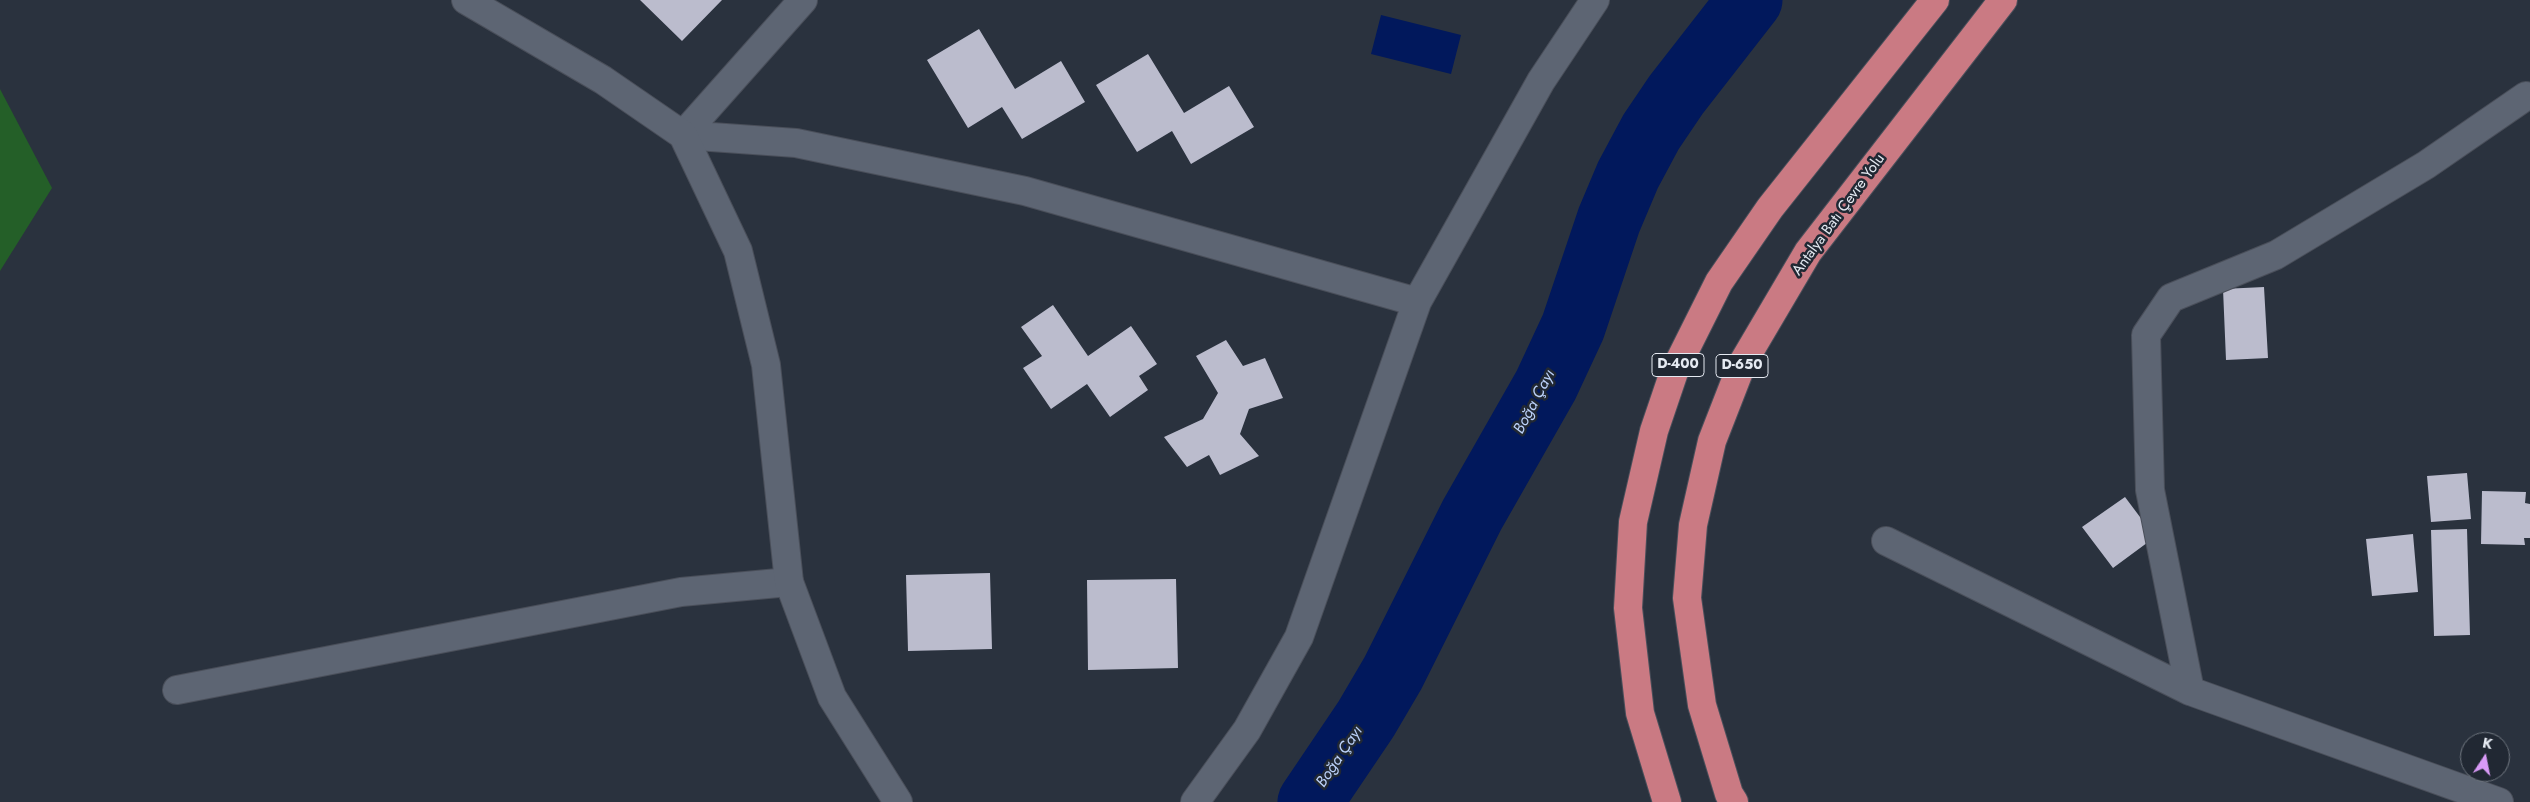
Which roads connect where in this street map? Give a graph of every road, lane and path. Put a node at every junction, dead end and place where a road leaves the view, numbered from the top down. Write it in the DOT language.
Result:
graph roads {
  1 [pos="466,0"];
  2 [pos="803,0"];
  3 [pos="1595,0"];
  4 [pos="1935,0"];
  5 [pos="2003,0"];
  6 [pos="2526,96"];
  7 [pos="683,135"];
  8 [pos="1417,302"];
  9 [pos="1886,541"];
  10 [pos="789,582"];
  11 [pos="177,690"];
  12 [pos="2190,691"];
  13 [pos="898,802"];
  14 [pos="1195,802"];
  15 [pos="1667,802"];
  16 [pos="1734,802"];
  17 [pos="2499,802"];
  1 -- 7 [label="street"];
  2 -- 7 [label="street"];
  3 -- 8 [label="street"];
  4 -- 15 [label="highway, D-400"];
  5 -- 16 [label="highway, Antalya Batı Çevre Yolu / D-650"];
  6 -- 12 [label="street"];
  7 -- 8 [label="street"];
  7 -- 10 [label="street"];
  8 -- 14 [label="street"];
  9 -- 12 [label="street"];
  10 -- 11 [label="street"];
  10 -- 13 [label="street"];
  12 -- 17 [label="street"];
}
